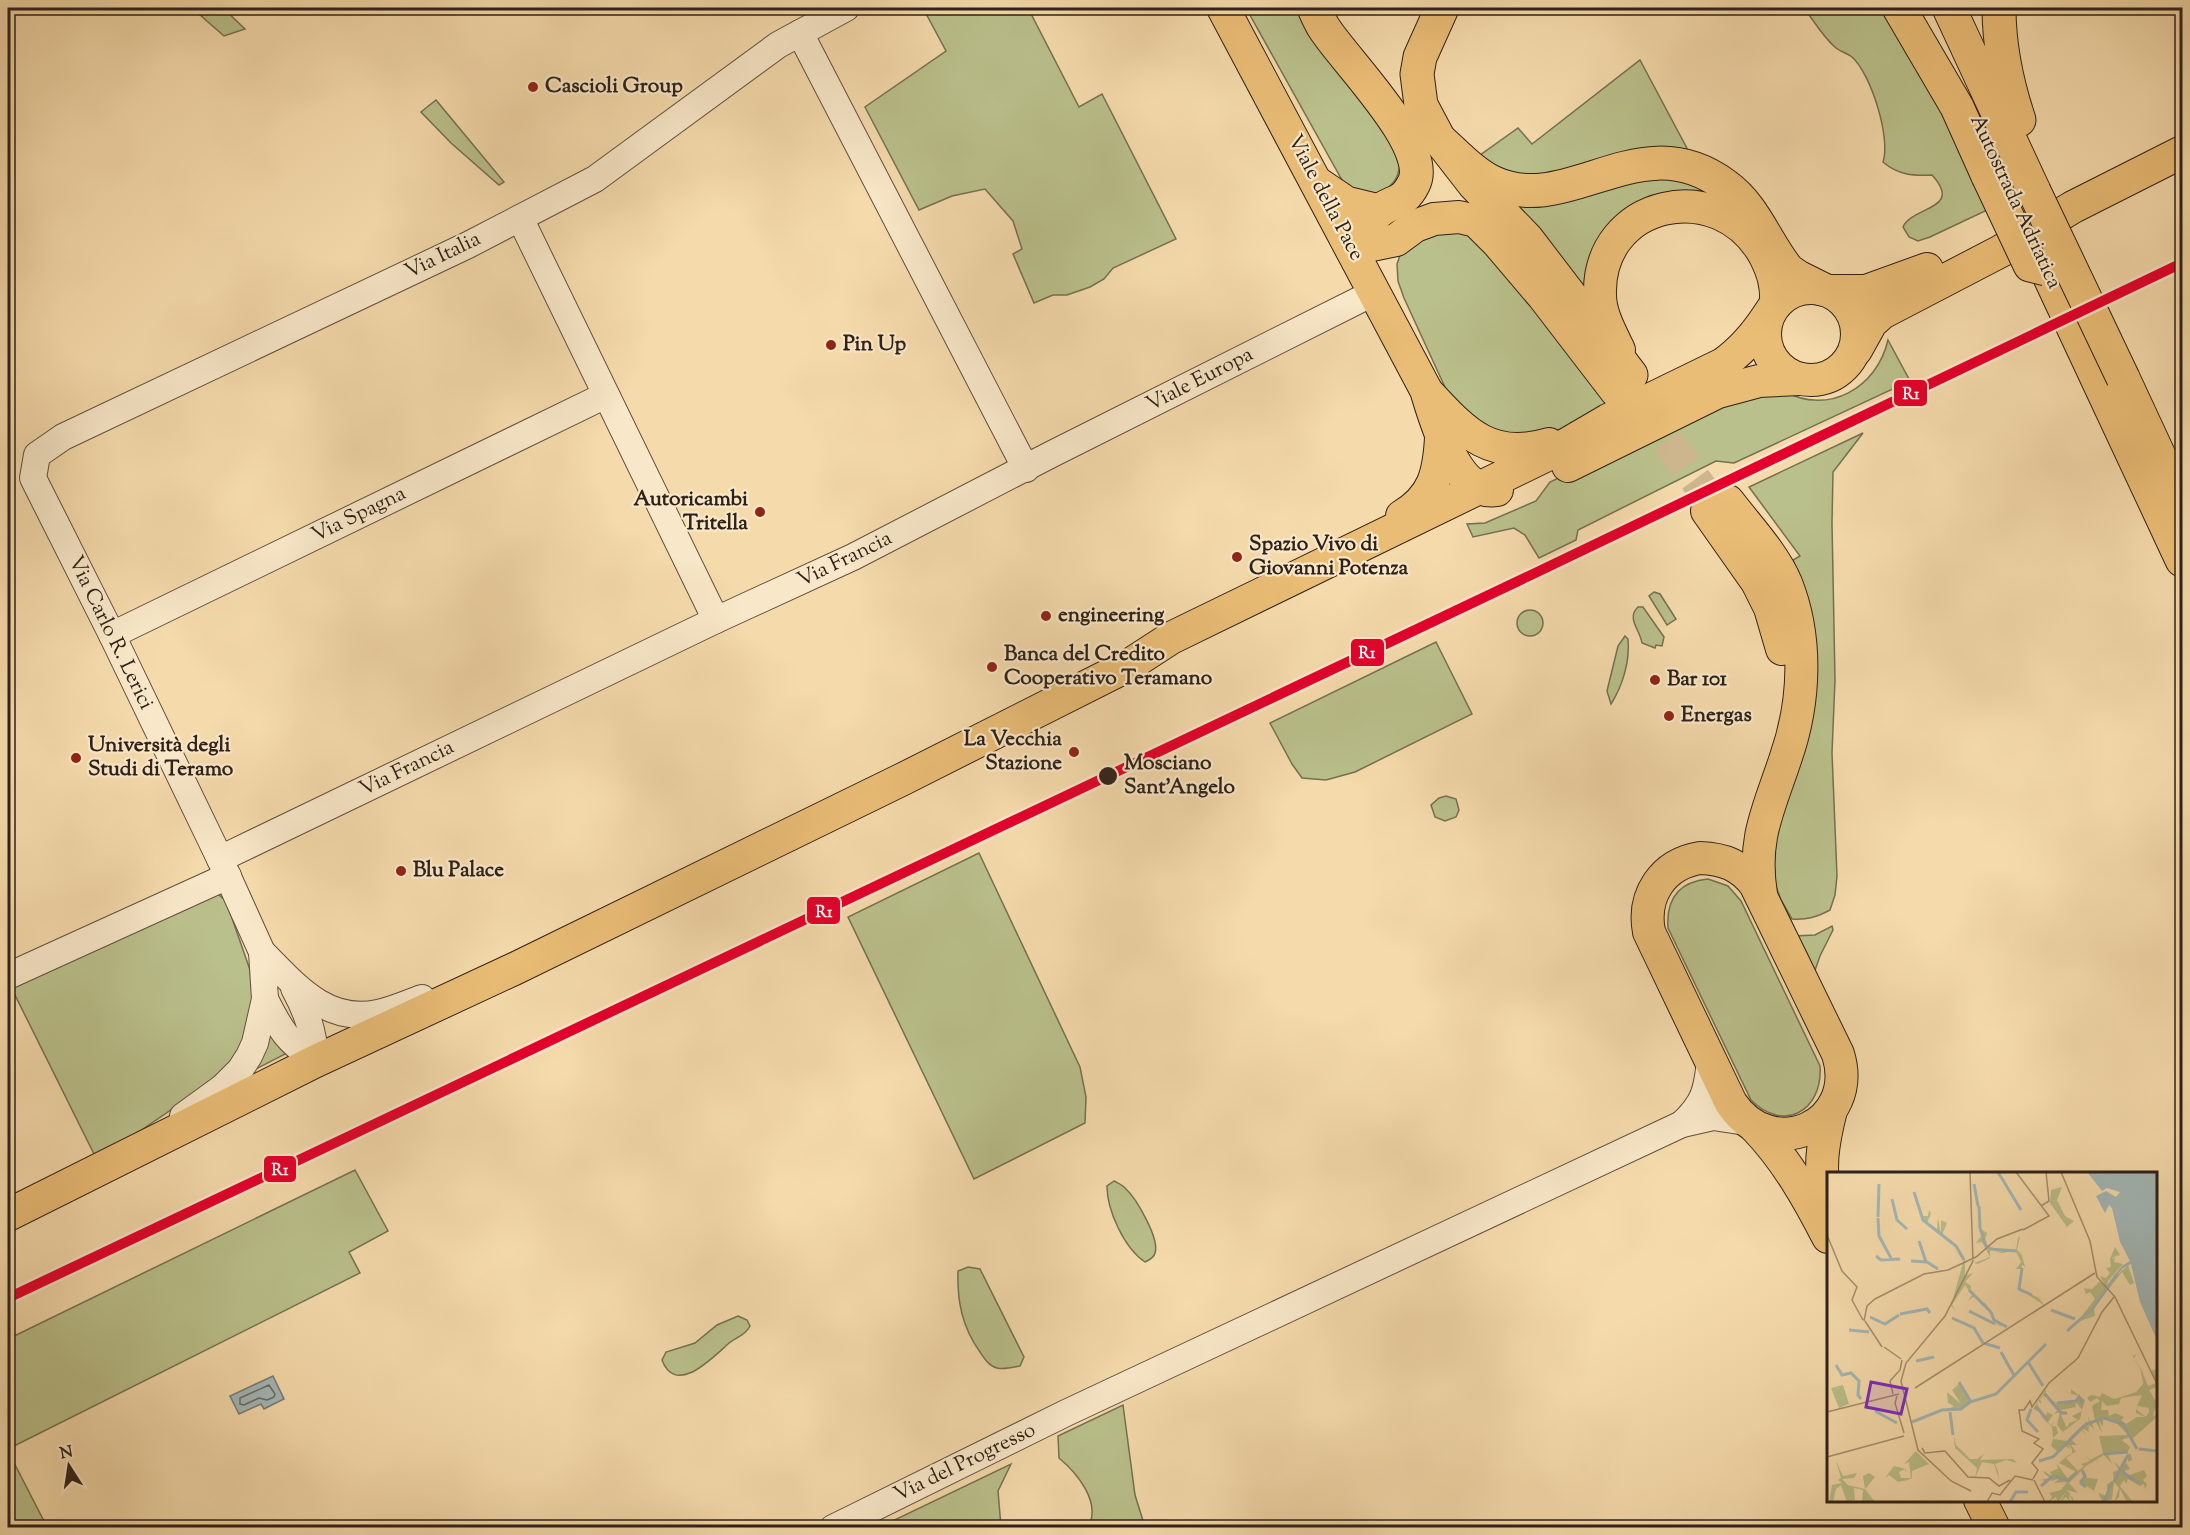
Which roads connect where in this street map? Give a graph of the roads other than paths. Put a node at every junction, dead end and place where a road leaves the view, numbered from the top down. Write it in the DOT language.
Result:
graph roads {
  1 [pos="846,8"];
  2 [pos="1223,8"];
  3 [pos="1314,8"];
  4 [pos="1442,8"];
  5 [pos="1899,8"];
  6 [pos="1924,8"];
  7 [pos="1949,8"];
  8 [pos="1999,8"];
  9 [pos="800,33"];
  10 [pos="1398,125"];
  11 [pos="1439,139"];
  12 [pos="2182,152"];
  13 [pos="2010,166"];
  14 [pos="1318,184"];
  15 [pos="2073,207"];
  16 [pos="1379,211"];
  17 [pos="520,218"];
  18 [pos="1396,240"];
  19 [pos="1352,249"];
  20 [pos="1826,290"];
  21 [pos="1375,292"];
  22 [pos="1773,309"];
  23 [pos="1389,319"];
  24 [pos="1856,350"];
  25 [pos="1800,379"];
  26 [pos="2112,382"];
  27 [pos="1426,390"];
  28 [pos="1623,390"];
  29 [pos="606,395"];
  30 [pos="1441,438"];
  31 [pos="1577,462"];
  32 [pos="1026,469"];
  33 [pos="33,478"];
  34 [pos="1479,488"];
  35 [pos="2182,504"];
  36 [pos="1346,552"];
  37 [pos="2182,560"];
  38 [pos="716,620"];
  39 [pos="112,635"];
  40 [pos="1131,664"];
  41 [pos="1700,858"];
  42 [pos="224,868"];
  43 [pos="1761,894"];
  44 [pos="262,952"];
  45 [pos="514,969"];
  46 [pos="8,976"];
  47 [pos="291,981"];
  48 [pos="265,999"];
  49 [pos="316,1061"];
  50 [pos="1710,1061"];
  51 [pos="1831,1110"];
  52 [pos="1682,1124"];
  53 [pos="1751,1124"];
  54 [pos="134,1152"];
  55 [pos="1827,1200"];
  56 [pos="8,1215"];
  57 [pos="1827,1235"];
  58 [pos="1966,1502"];
  59 [pos="1981,1502"];
  60 [pos="833,1527"];
  61 [pos="1978,1527"];
  62 [pos="1994,1527"];
  1 -- 9 [label="street, Via Italia"];
  2 -- 14 [label="main road, Viale della Pace"];
  3 -- 10 [label="highway"];
  4 -- 11 [label="highway"];
  5 -- 13 [label="highway"];
  6 -- 13 [label="highway, Autostrada Adriatica"];
  7 -- 13 [label="highway, Autostrada Adriatica"];
  8 -- 13 [label="highway"];
  9 -- 17 [label="street, Via Italia"];
  9 -- 32 [label="street"];
  10 -- 16 [label="highway"];
  10 -- 28 [label="main road"];
  11 -- 20 [label="highway"];
  11 -- 28 [label="highway"];
  12 -- 15 [label="main road"];
  13 -- 26 [label="highway, Autostrada Adriatica"];
  13 -- 26 [label="highway, Autostrada Adriatica, bridge"];
  14 -- 16 [label="highway"];
  14 -- 19 [label="main road, Viale della Pace"];
  15 -- 20 [label="main road"];
  15 -- 24 [label="main road"];
  16 -- 19 [label="highway"];
  17 -- 29 [label="street"];
  17 -- 33 [label="street, Via Italia"];
  18 -- 19 [label="main road"];
  18 -- 23 [label="main road"];
  18 -- 28 [label="main road"];
  19 -- 21 [label="main road, Viale della Pace"];
  20 -- 22 [label="main road"];
  20 -- 24 [label="main road"];
  21 -- 23 [label="main road, Viale della Pace"];
  21 -- 32 [label="street, Viale Europa"];
  22 -- 25 [label="main road"];
  22 -- 28 [label="main road"];
  22 -- 28 [label="main road"];
  23 -- 27 [label="main road, Viale della Pace"];
  24 -- 25 [label="main road"];
  25 -- 31 [label="main road"];
  26 -- 35 [label="highway, Autostrada Adriatica"];
  26 -- 37 [label="highway, Autostrada Adriatica"];
  27 -- 28 [label="main road"];
  27 -- 30 [label="main road"];
  28 -- 34 [label="main road"];
  29 -- 38 [label="street"];
  29 -- 39 [label="street, Via Spagna"];
  30 -- 34 [label="main road"];
  30 -- 36 [label="main road"];
  31 -- 34 [label="main road"];
  31 -- 40 [label="main road"];
  32 -- 38 [label="street, Via Francia"];
  33 -- 39 [label="street, Via Carlo R. Lerici"];
  34 -- 36 [label="main road"];
  36 -- 40 [label="main road"];
  38 -- 42 [label="street, Via Francia"];
  39 -- 42 [label="street, Via Carlo R. Lerici"];
  40 -- 45 [label="main road"];
  41 -- 43 [label="main road"];
  41 -- 43 [label="main road"];
  41 -- 50 [label="main road"];
  42 -- 44 [label="street, Via Carlo R. Lerici"];
  42 -- 46 [label="street, Via Francia"];
  43 -- 51 [label="main road"];
  44 -- 47 [label="street"];
  44 -- 48 [label="street"];
  45 -- 47 [label="street"];
  45 -- 49 [label="main road"];
  47 -- 49 [label="street"];
  48 -- 49 [label="street"];
  48 -- 54 [label="street"];
  49 -- 54 [label="main road"];
  50 -- 52 [label="street"];
  50 -- 53 [label="main road"];
  51 -- 53 [label="main road"];
  51 -- 55 [label="main road"];
  52 -- 53 [label="street"];
  52 -- 60 [label="street, Via del Progresso"];
  53 -- 57 [label="main road"];
  54 -- 56 [label="main road"];
  58 -- 61 [label="main road"];
  59 -- 62 [label="main road"];
}
